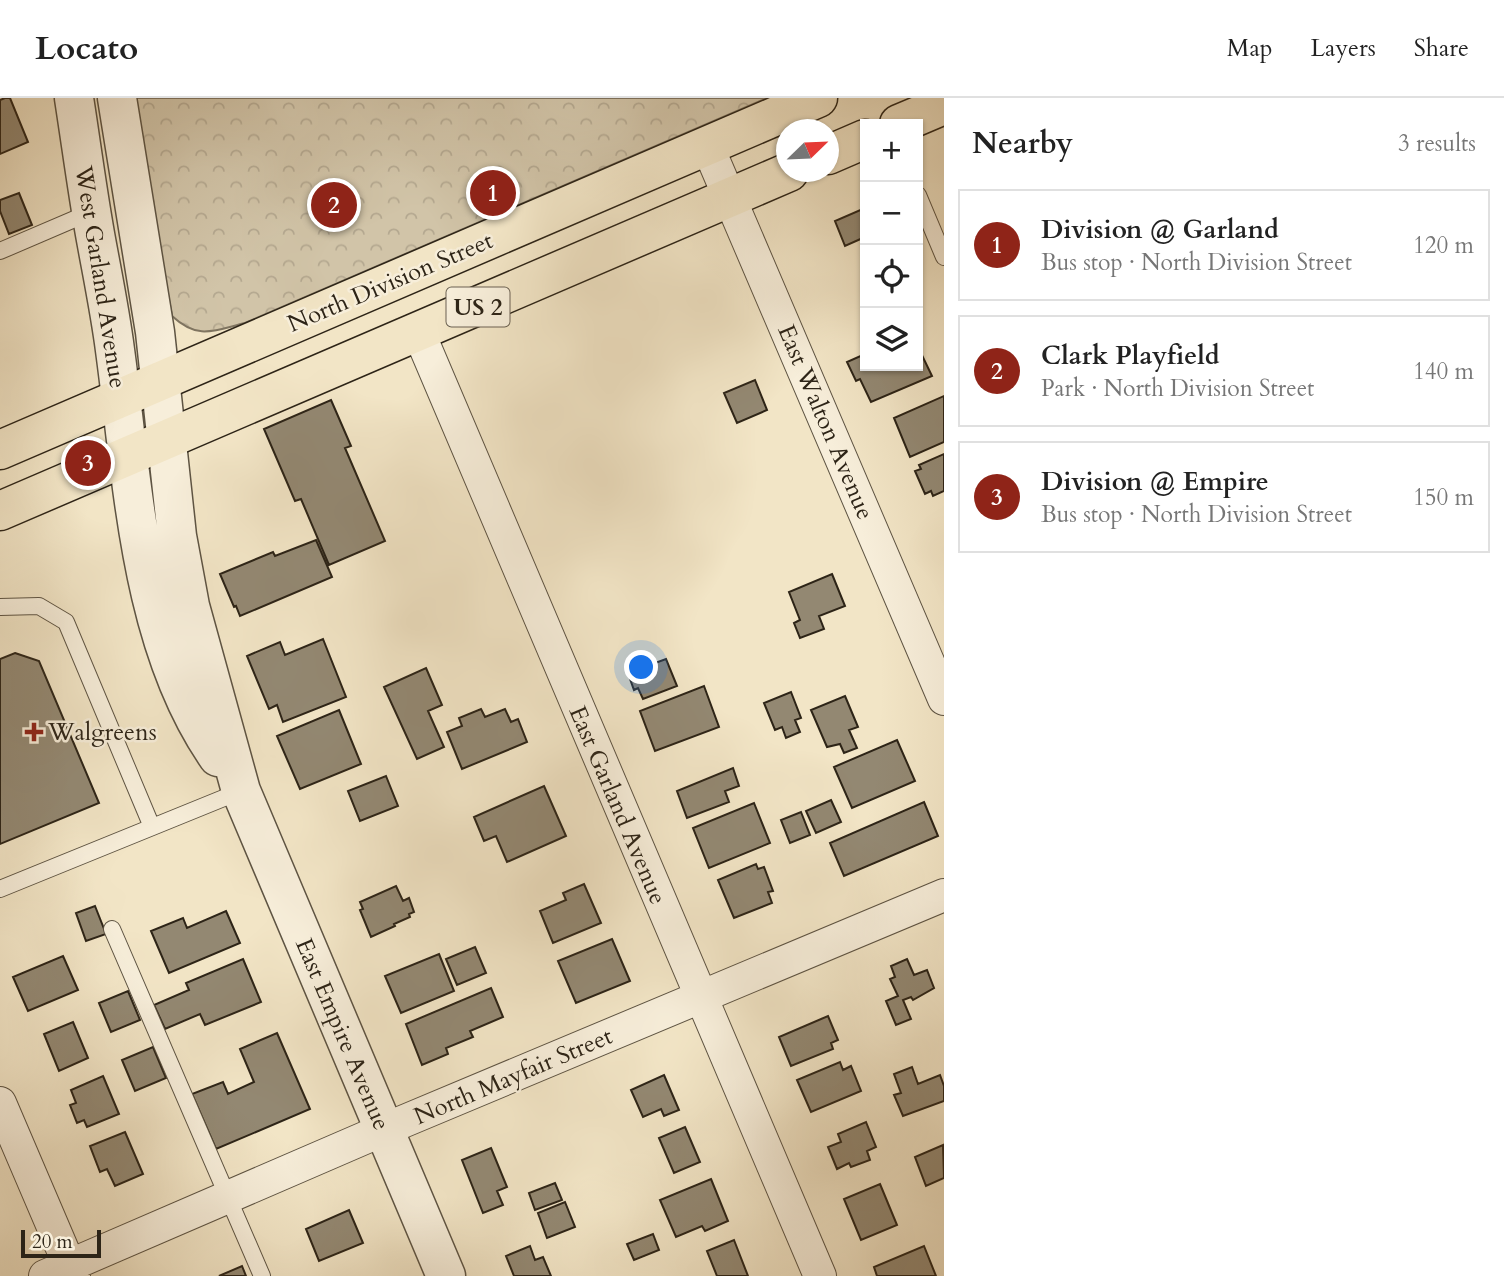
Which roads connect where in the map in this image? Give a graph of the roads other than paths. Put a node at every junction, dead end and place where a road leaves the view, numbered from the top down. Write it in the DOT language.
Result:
graph roads {
  1 [pos="74,98"];
  2 [pos="117,98"];
  3 [pos="818,98"];
  4 [pos="944,105"];
  5 [pos="911,119"];
  6 [pos="860,141"];
  7 [pos="707,145"];
  8 [pos="839,150"];
  9 [pos="776,178"];
  10 [pos="730,197"];
  11 [pos="923,207"];
  12 [pos="91,211"];
  13 [pos="0,251"];
  14 [pos="944,257"];
  15 [pos="419,333"];
  16 [pos="159,381"];
  17 [pos="120,398"];
  18 [pos="166,439"];
  19 [pos="0,450"];
  20 [pos="128,456"];
  21 [pos="0,511"];
  22 [pos="0,607"];
  23 [pos="944,699"];
  24 [pos="241,791"];
  25 [pos="152,827"];
  26 [pos="0,890"];
  27 [pos="944,895"];
  28 [pos="112,929"];
  29 [pos="701,998"];
  30 [pos="0,1103"];
  31 [pos="383,1130"];
  32 [pos="229,1198"];
  33 [pos="63,1272"];
  34 [pos="262,1276"];
  35 [pos="446,1276"];
  36 [pos="820,1276"];
  1 -- 12 [label="street, West Garland Avenue"];
  2 -- 16 [label="street, West Garland Avenue"];
  3 -- 7 [label="main road, North Division Street / US 2"];
  4 -- 5 [label="main road"];
  6 -- 8 [label="main road"];
  7 -- 10 [label="street, East Walton Avenue"];
  7 -- 16 [label="main road, North Division Street / US 2"];
  9 -- 10 [label="main road, US 2"];
  10 -- 15 [label="main road, US 2"];
  10 -- 23 [label="street, East Walton Avenue"];
  11 -- 14 [label="lane"];
  12 -- 13 [label="lane"];
  12 -- 17 [label="street, West Garland Avenue"];
  15 -- 18 [label="main road, US 2"];
  15 -- 29 [label="street, East Garland Avenue"];
  16 -- 17 [label="main road, North Division Street / US 2"];
  16 -- 18 [label="street, West Garland Avenue"];
  17 -- 19 [label="main road, North Division Street / US 2"];
  17 -- 20 [label="street, West Garland Avenue"];
  18 -- 20 [label="main road, US 2"];
  18 -- 24 [label="street, East Empire Avenue"];
  20 -- 21 [label="main road, US 2"];
  20 -- 24 [label="street, East Empire Avenue"];
  22 -- 25 [label="lane"];
  24 -- 25 [label="lane"];
  24 -- 31 [label="street, East Empire Avenue"];
  25 -- 26 [label="lane"];
  27 -- 29 [label="street, North Mayfair Street"];
  28 -- 32 [label="lane"];
  29 -- 31 [label="street, North Mayfair Street"];
  29 -- 36 [label="street, East Garland Avenue"];
  30 -- 33 [label="street"];
  31 -- 32 [label="street, North Mayfair Street"];
  31 -- 35 [label="street, East Empire Avenue"];
  32 -- 33 [label="street, North Mayfair Street"];
  32 -- 34 [label="lane"];
}
